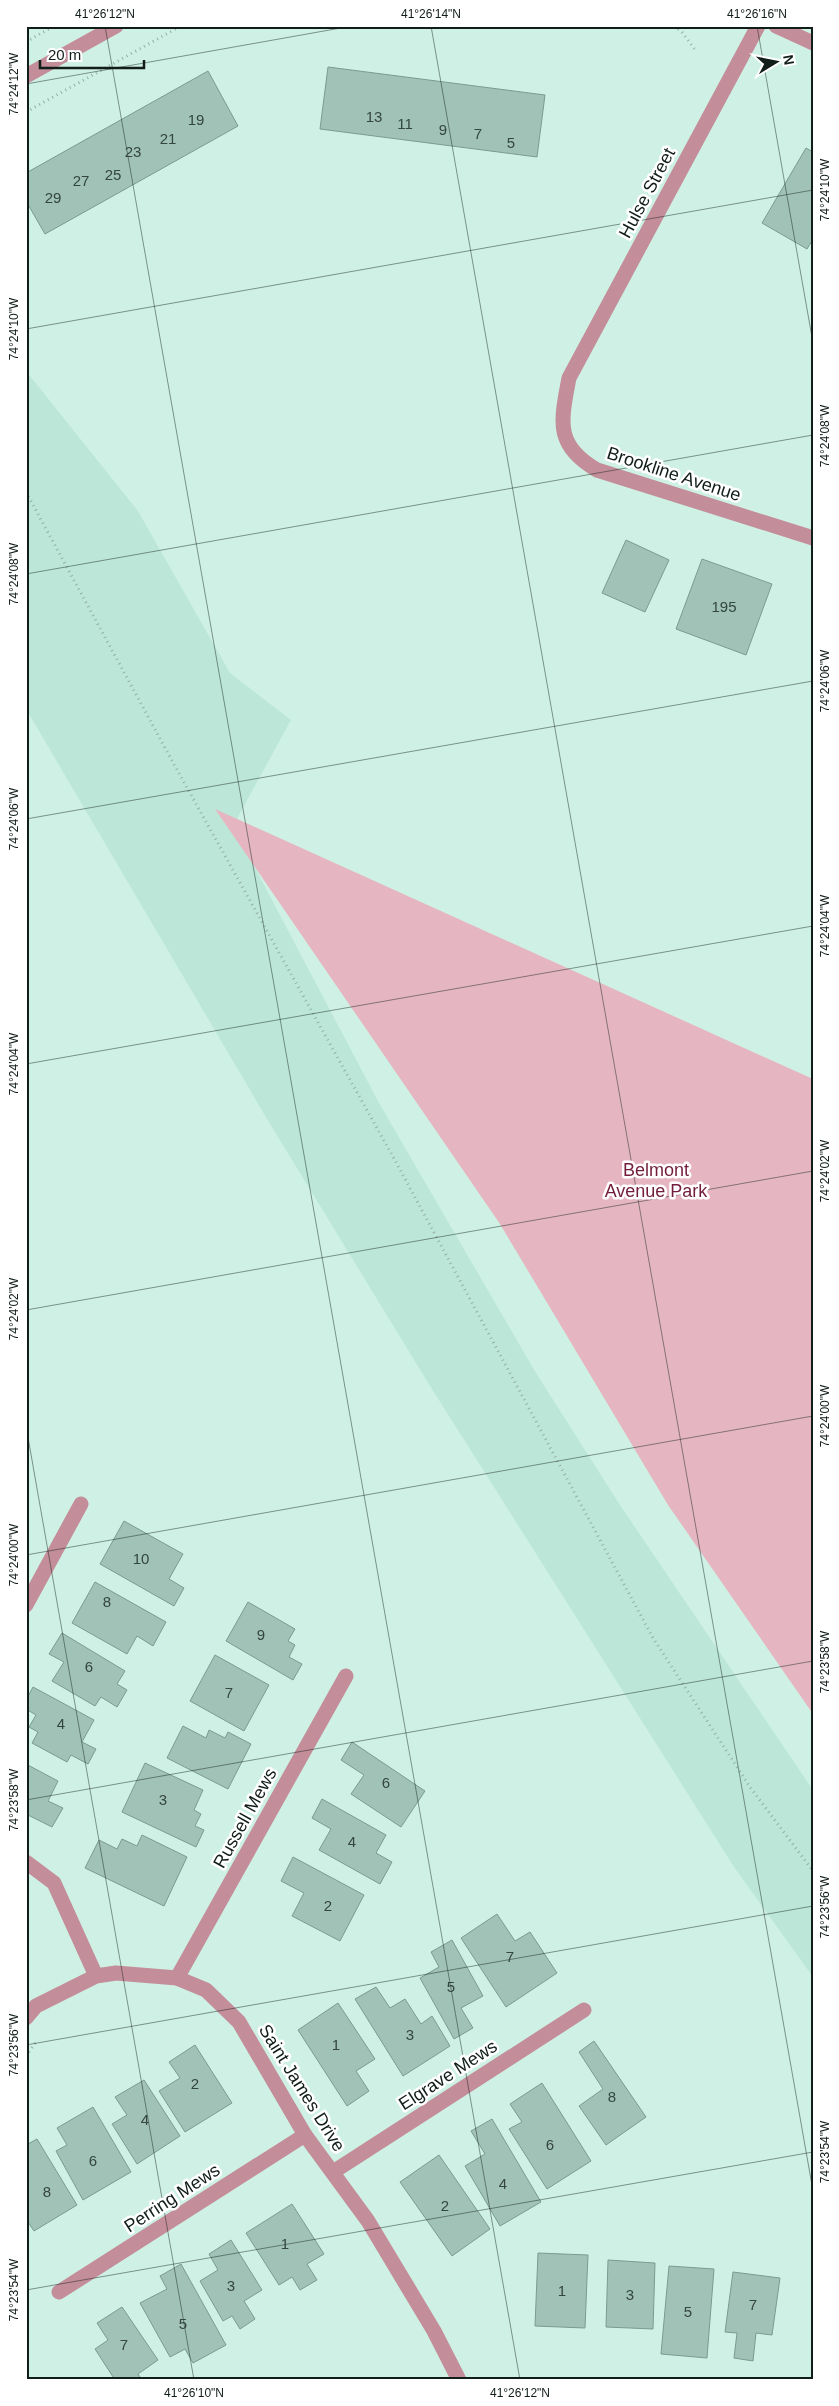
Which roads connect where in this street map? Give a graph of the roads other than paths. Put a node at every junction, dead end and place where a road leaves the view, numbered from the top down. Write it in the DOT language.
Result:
graph roads {
  1 [pos="116,26"];
  2 [pos="758,26"];
  3 [pos="776,26"];
  4 [pos="813,43"];
  5 [pos="26,76"];
  6 [pos="568,378"];
  7 [pos="813,538"];
  8 [pos="81,1504"];
  9 [pos="26,1605"];
  10 [pos="346,1676"];
  11 [pos="26,1862"];
  12 [pos="96,1976"];
  13 [pos="178,1978"];
  14 [pos="584,2010"];
  15 [pos="26,2018"];
  16 [pos="305,2135"];
  17 [pos="333,2172"];
  18 [pos="59,2292"];
  19 [pos="460,2380"];
  1 -- 5 [label="street"];
  2 -- 6 [label="street, Hulse Street"];
  3 -- 4 [label="street"];
  6 -- 7 [label="street, Brookline Avenue"];
  8 -- 9 [label="street"];
  10 -- 13 [label="street, Russell Mews"];
  11 -- 12 [label="street"];
  12 -- 13 [label="street, Saint James Drive"];
  12 -- 15 [label="street, Saint James Drive"];
  13 -- 16 [label="street, Saint James Drive"];
  14 -- 17 [label="street, Elgrave Mews"];
  16 -- 17 [label="street, Saint James Drive"];
  16 -- 18 [label="street, Perring Mews"];
  17 -- 19 [label="street, Saint James Drive"];
}
